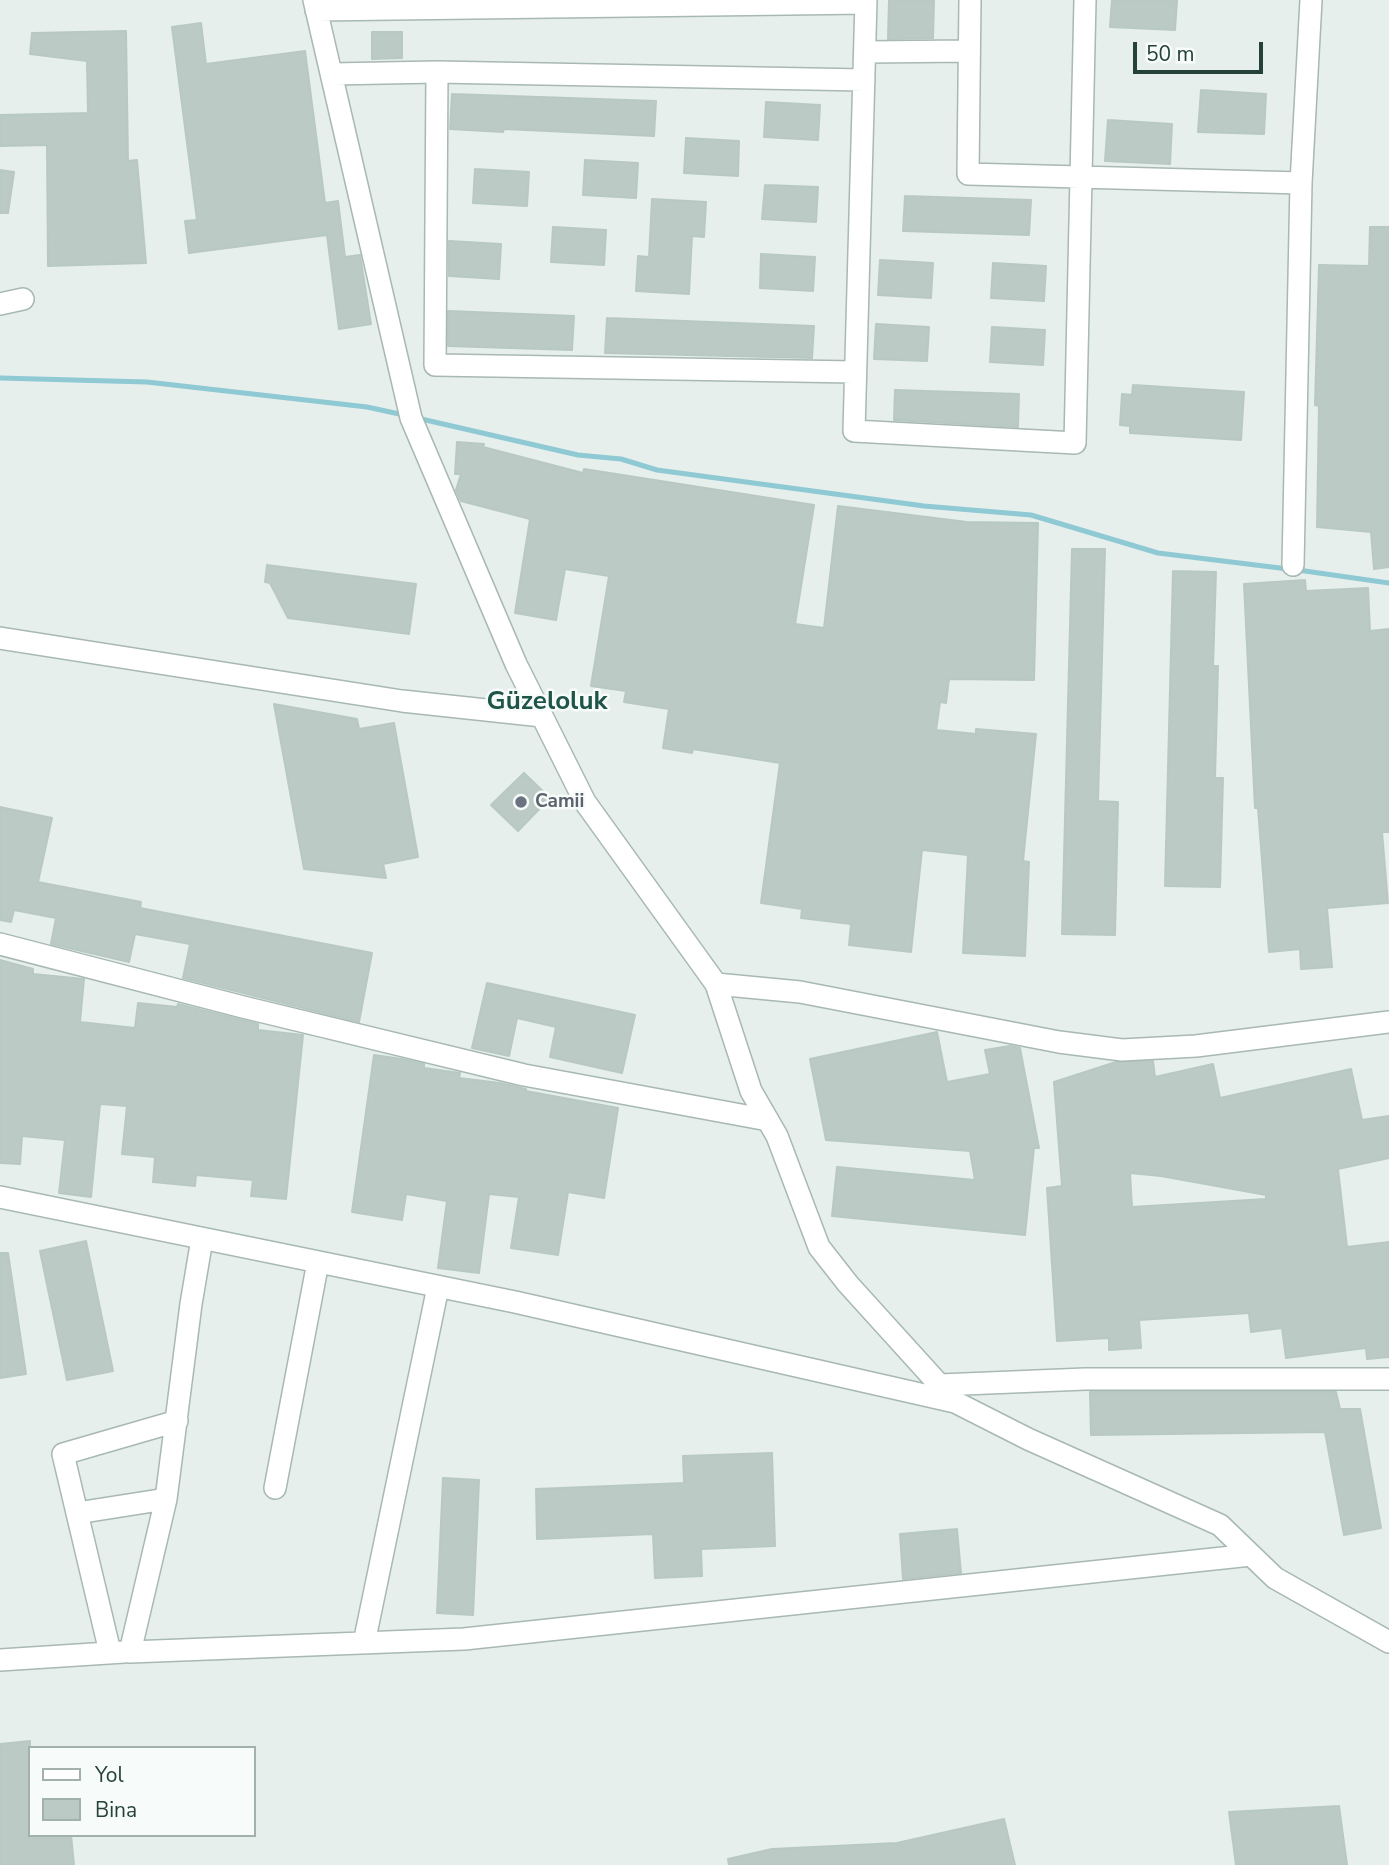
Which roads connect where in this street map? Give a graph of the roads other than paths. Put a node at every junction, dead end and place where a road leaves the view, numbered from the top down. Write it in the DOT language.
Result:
graph roads {
  1 [pos="970,0"];
  2 [pos="1085,0"];
  3 [pos="1311,0"];
  4 [pos="866,1"];
  5 [pos="656,3"];
  6 [pos="412,4"];
  7 [pos="315,5"];
  8 [pos="969,51"];
  9 [pos="865,52"];
  10 [pos="437,72"];
  11 [pos="332,74"];
  12 [pos="864,80"];
  13 [pos="1081,176"];
  14 [pos="1301,183"];
  15 [pos="23,299"];
  16 [pos="0,304"];
  17 [pos="855,372"];
  18 [pos="1293,565"];
  19 [pos="0,638"];
  20 [pos="542,716"];
  21 [pos="0,944"];
  22 [pos="716,984"];
  23 [pos="1389,1022"];
  24 [pos="768,1120"];
  25 [pos="0,1197"];
  26 [pos="202,1239"];
  27 [pos="318,1262"];
  28 [pos="438,1287"];
  29 [pos="1389,1379"];
  30 [pos="940,1385"];
  31 [pos="955,1402"];
  32 [pos="177,1421"];
  33 [pos="275,1488"];
  34 [pos="166,1499"];
  35 [pos="77,1513"];
  36 [pos="1251,1555"];
  37 [pos="1389,1642"];
  38 [pos="364,1643"];
  39 [pos="120,1652"];
  40 [pos="0,1661"];
  1 -- 8 [label="street"];
  2 -- 13 [label="street"];
  3 -- 14 [label="street"];
  4 -- 5 [label="street"];
  4 -- 9 [label="street"];
  5 -- 6 [label="street"];
  6 -- 7 [label="street"];
  7 -- 11 [label="street"];
  8 -- 9 [label="street"];
  8 -- 13 [label="street"];
  9 -- 12 [label="street"];
  10 -- 11 [label="street"];
  10 -- 12 [label="street"];
  10 -- 17 [label="street"];
  11 -- 20 [label="street"];
  12 -- 17 [label="street"];
  13 -- 14 [label="street"];
  13 -- 17 [label="street"];
  14 -- 18 [label="street"];
  15 -- 16 [label="street"];
  19 -- 20 [label="street"];
  20 -- 22 [label="street"];
  21 -- 24 [label="street"];
  22 -- 23 [label="street"];
  22 -- 24 [label="street"];
  24 -- 30 [label="street"];
  25 -- 26 [label="street"];
  26 -- 27 [label="street"];
  26 -- 32 [label="street"];
  27 -- 28 [label="street"];
  27 -- 33 [label="street"];
  28 -- 31 [label="street"];
  28 -- 38 [label="street"];
  29 -- 30 [label="street"];
  30 -- 31 [label="street"];
  31 -- 36 [label="street"];
  32 -- 34 [label="street"];
  32 -- 35 [label="street"];
  34 -- 35 [label="street"];
  34 -- 39 [label="street"];
  35 -- 39 [label="street"];
  36 -- 37 [label="street"];
  36 -- 38 [label="street"];
  38 -- 39 [label="street"];
  39 -- 40 [label="street"];
}
